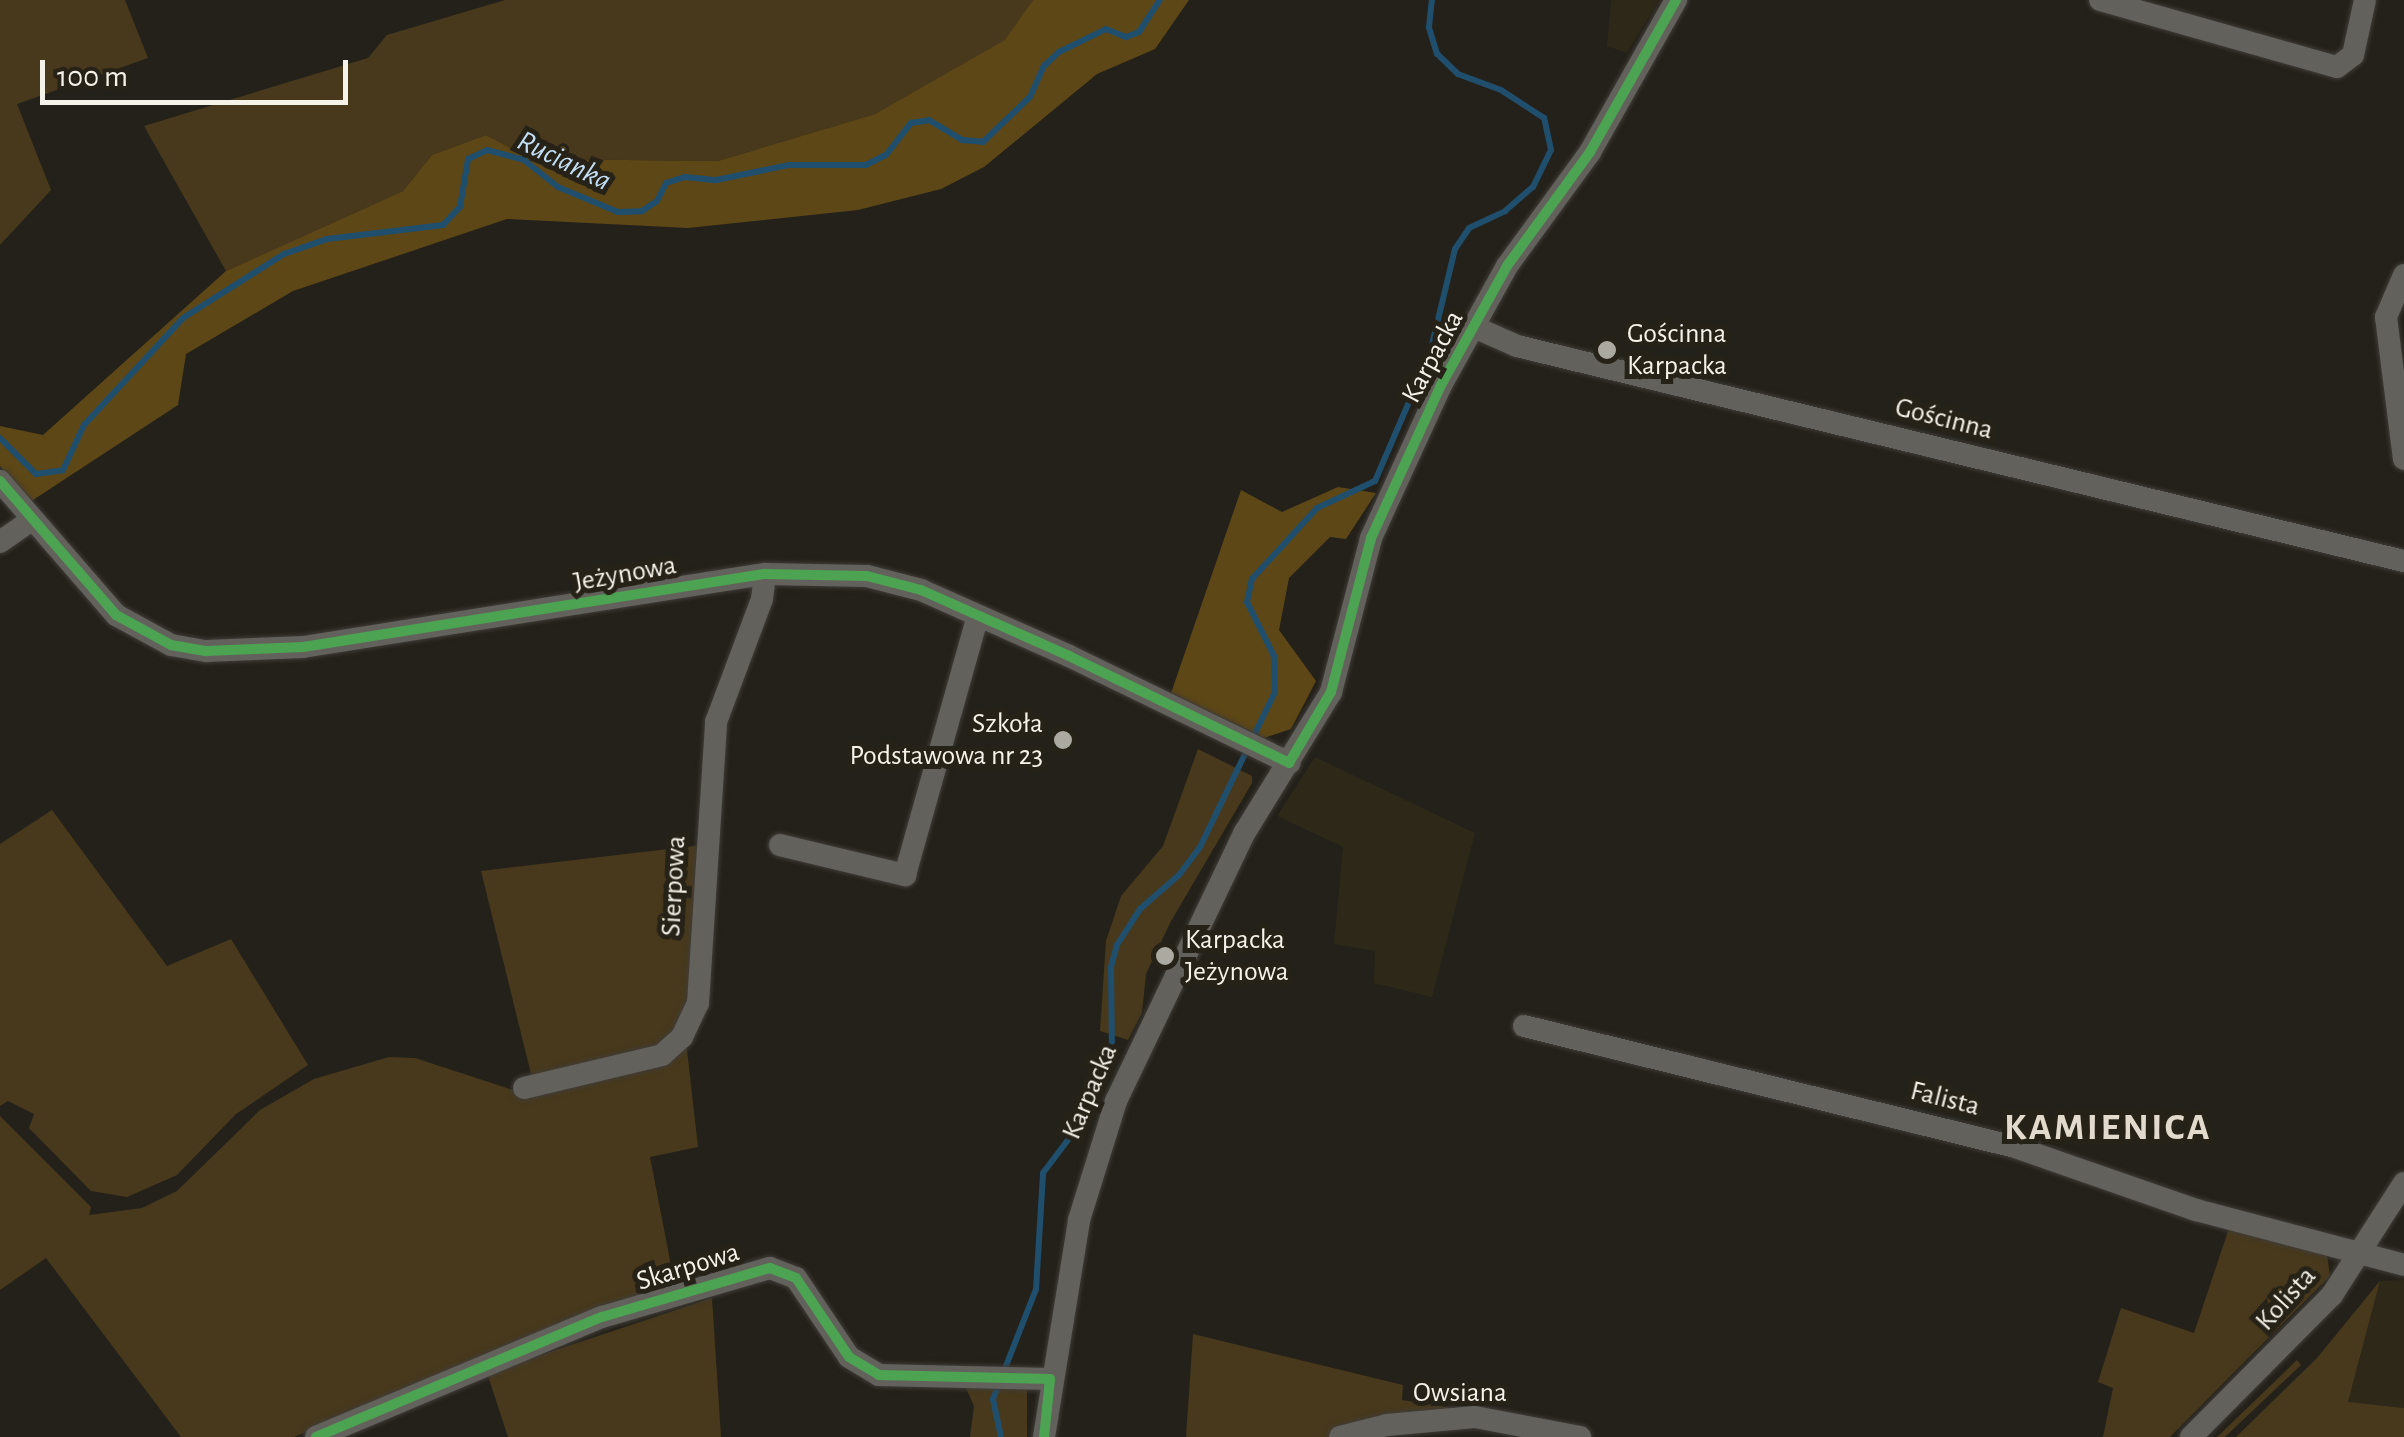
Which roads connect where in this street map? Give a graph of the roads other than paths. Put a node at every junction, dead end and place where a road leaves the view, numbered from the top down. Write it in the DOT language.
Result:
graph roads {
  1 [pos="1676,0"];
  2 [pos="2100,0"];
  3 [pos="2364,0"];
  4 [pos="2404,274"];
  5 [pos="1474,327"];
  6 [pos="2404,458"];
  7 [pos="0,481"];
  8 [pos="31,520"];
  9 [pos="0,542"];
  10 [pos="2404,561"];
  11 [pos="765,574"];
  12 [pos="978,616"];
  13 [pos="1289,764"];
  14 [pos="780,845"];
  15 [pos="1524,1026"];
  16 [pos="524,1088"];
  17 [pos="2404,1183"];
  18 [pos="2364,1254"];
  19 [pos="2404,1265"];
  20 [pos="1050,1380"];
  21 [pos="316,1437"];
  22 [pos="1044,1437"];
  23 [pos="1340,1437"];
  24 [pos="1580,1437"];
  25 [pos="2191,1437"];
  1 -- 5 [label="street, Karpacka"];
  2 -- 3 [label="street"];
  4 -- 6 [label="street"];
  5 -- 10 [label="street, Gościnna"];
  5 -- 13 [label="street, Karpacka"];
  7 -- 8 [label="street, Jeżynowa"];
  8 -- 9 [label="street"];
  8 -- 11 [label="street, Jeżynowa"];
  11 -- 12 [label="street, Jeżynowa"];
  11 -- 16 [label="street, Sierpowa"];
  12 -- 13 [label="street, Jeżynowa"];
  12 -- 14 [label="street"];
  13 -- 20 [label="street, Karpacka"];
  15 -- 18 [label="street, Falista"];
  17 -- 18 [label="street, Kolista"];
  18 -- 19 [label="street, Falista"];
  18 -- 25 [label="street, Kolista"];
  20 -- 21 [label="street, Skarpowa"];
  20 -- 22 [label="street, Karpacka"];
  23 -- 24 [label="street, Owsiana"];
}
